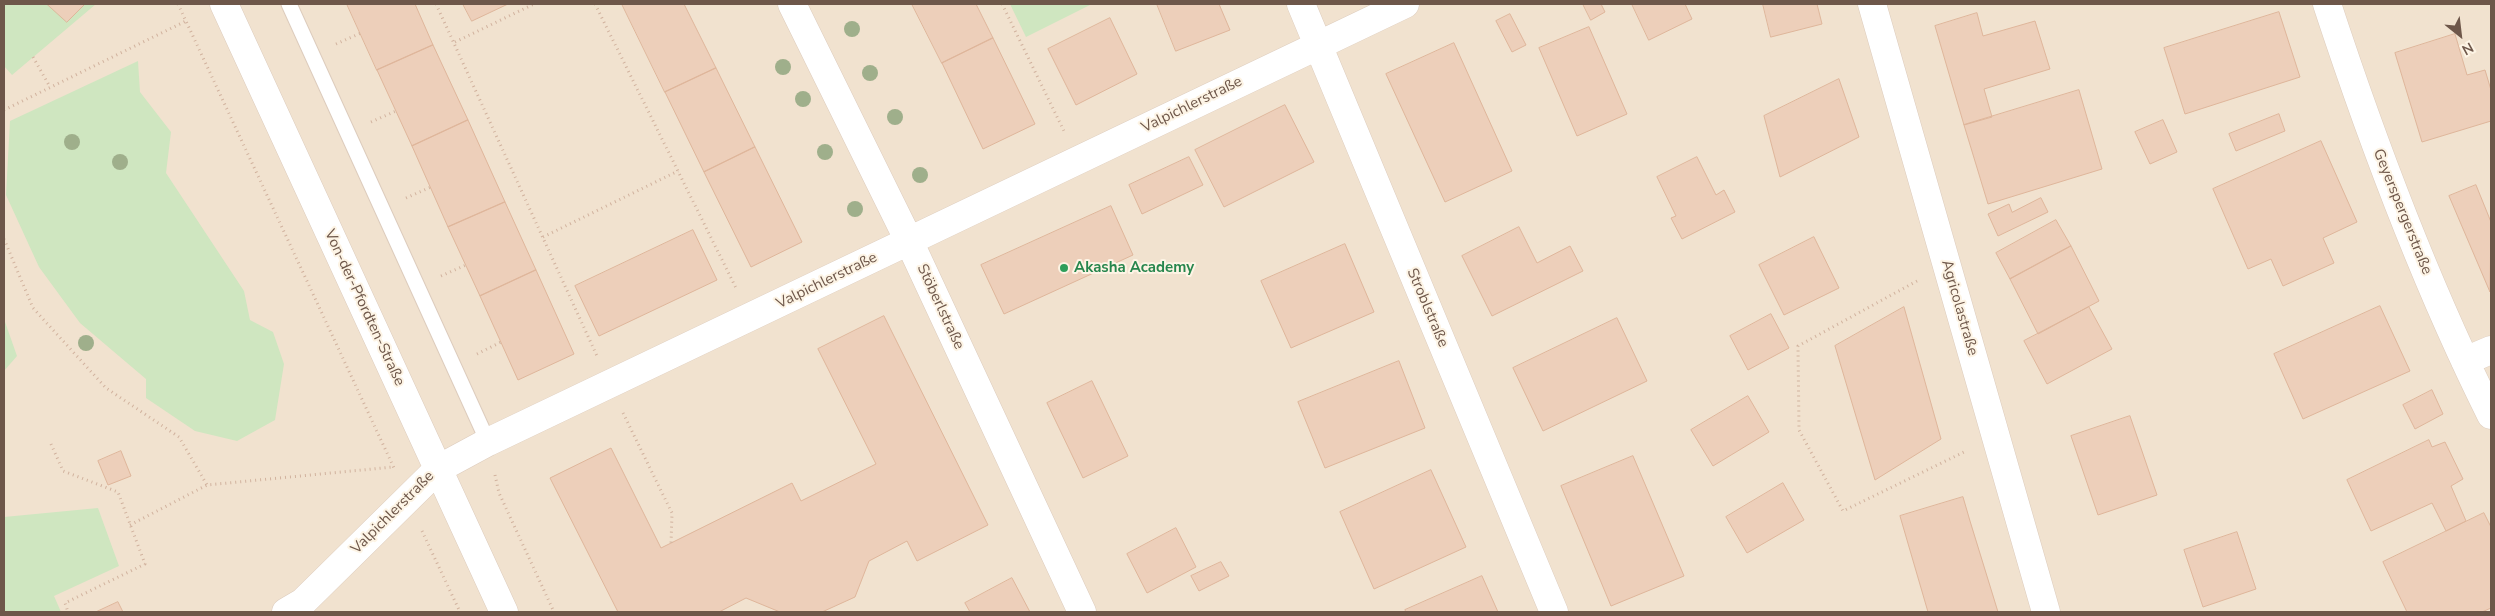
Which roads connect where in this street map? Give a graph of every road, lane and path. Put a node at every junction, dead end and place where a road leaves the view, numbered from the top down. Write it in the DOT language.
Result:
graph roads {
  1 [pos="178,4"];
  2 [pos="224,4"];
  3 [pos="289,4"];
  4 [pos="436,4"];
  5 [pos="534,4"];
  6 [pos="595,4"];
  7 [pos="792,4"];
  8 [pos="1002,4"];
  9 [pos="1302,4"];
  10 [pos="1405,4"];
  11 [pos="1872,4"];
  12 [pos="2327,4"];
  13 [pos="186,22"];
  14 [pos="361,33"];
  15 [pos="455,42"];
  16 [pos="334,44"];
  17 [pos="1318,45"];
  18 [pos="33,57"];
  19 [pos="50,87"];
  20 [pos="4,110"];
  21 [pos="396,111"];
  22 [pos="370,123"];
  23 [pos="1066,134"];
  24 [pos="678,171"];
  25 [pos="431,187"];
  26 [pos="405,198"];
  27 [pos="543,236"];
  28 [pos="4,239"];
  29 [pos="909,241"];
  30 [pos="466,265"];
  31 [pos="441,276"];
  32 [pos="1920,279"];
  33 [pos="737,290"];
  34 [pos="501,342"];
  35 [pos="2491,350"];
  36 [pos="476,354"];
  37 [pos="597,357"];
  38 [pos="2464,362"];
  39 [pos="620,408"];
  40 [pos="2491,415"];
  41 [pos="488,442"];
  42 [pos="51,444"];
  43 [pos="1970,449"];
  44 [pos="435,462"];
  45 [pos="394,467"];
  46 [pos="207,485"];
  47 [pos="407,499"];
  48 [pos="130,525"];
  49 [pos="671,544"];
  50 [pos="68,612"];
  51 [pos="286,612"];
  52 [pos="460,612"];
  53 [pos="504,612"];
  54 [pos="554,612"];
  55 [pos="1082,612"];
  56 [pos="1554,612"];
  57 [pos="2046,612"];
  1 -- 13 [label="path"];
  2 -- 44 [label="street, Von-der-Pfordten-Straße"];
  3 -- 41 [label="lane"];
  4 -- 15 [label="path"];
  5 -- 15 [label="path"];
  6 -- 24 [label="path"];
  7 -- 29 [label="street, Stöberlstraße"];
  8 -- 23 [label="path"];
  9 -- 17 [label="street, Stroblstraße"];
  10 -- 17 [label="street, Valpichlerstraße"];
  11 -- 57 [label="street, Agricolastraße"];
  12 -- 38 [label="street, Geyerspergerstraße"];
  13 -- 19 [label="path"];
  13 -- 45 [label="path"];
  14 -- 16 [label="path"];
  15 -- 27 [label="path"];
  17 -- 29 [label="street, Valpichlerstraße"];
  17 -- 56 [label="street, Stroblstraße"];
  18 -- 19 [label="path"];
  19 -- 20 [label="path"];
  21 -- 22 [label="path"];
  24 -- 27 [label="path"];
  24 -- 33 [label="path"];
  25 -- 26 [label="path"];
  27 -- 37 [label="path"];
  28 -- 46 [label="path"];
  29 -- 41 [label="street, Valpichlerstraße"];
  29 -- 55 [label="street, Stöberlstraße"];
  30 -- 31 [label="path"];
  32 -- 43 [label="path"];
  34 -- 36 [label="path"];
  35 -- 38 [label="street"];
  38 -- 40 [label="street, Geyerspergerstraße"];
  39 -- 49 [label="path"];
  41 -- 44 [label="street, Valpichlerstraße"];
  41 -- 54 [label="path"];
  42 -- 48 [label="path"];
  44 -- 45 [label="path"];
  44 -- 47 [label="street, Valpichlerstraße"];
  44 -- 53 [label="street, Von-der-Pfordten-Straße"];
  45 -- 46 [label="path"];
  45 -- 47 [label="path"];
  46 -- 48 [label="path"];
  47 -- 51 [label="street, Valpichlerstraße"];
  47 -- 52 [label="path"];
  48 -- 50 [label="path"];
}
